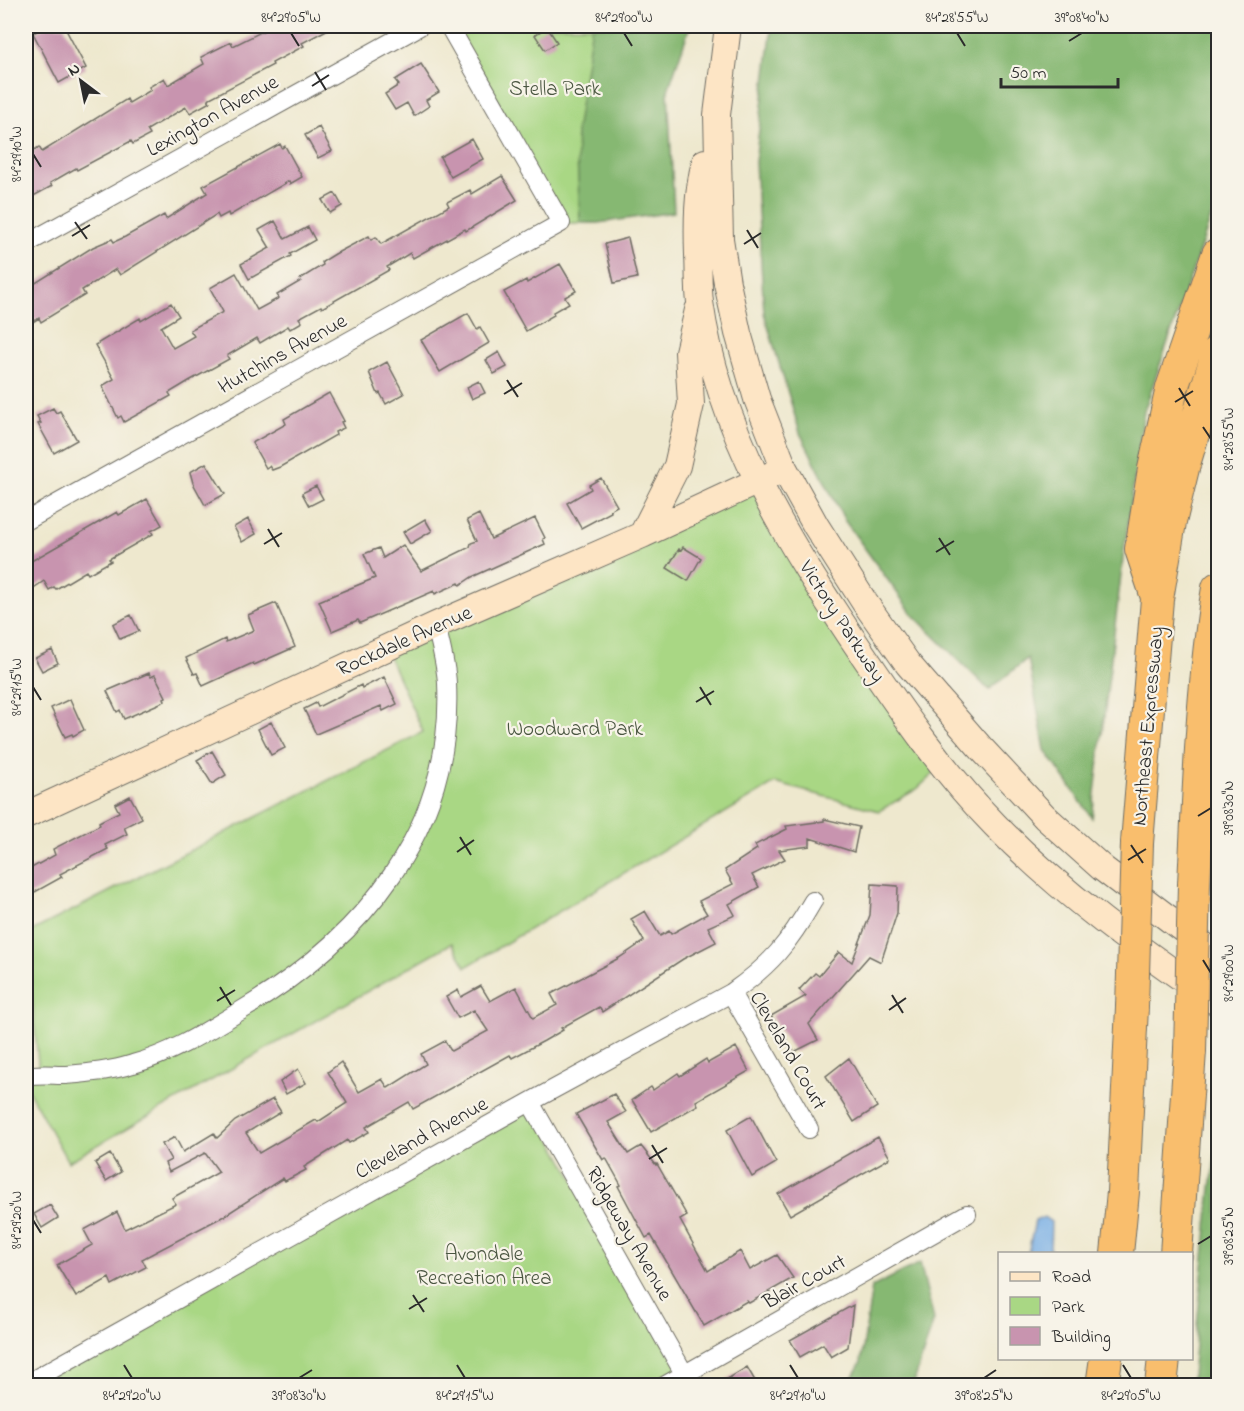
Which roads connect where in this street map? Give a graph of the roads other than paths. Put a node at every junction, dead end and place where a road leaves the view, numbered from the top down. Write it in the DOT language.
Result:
graph roads {
  1 [pos="420,26"];
  2 [pos="449,26"];
  3 [pos="728,26"];
  4 [pos="717,116"];
  5 [pos="26,244"];
  6 [pos="1218,254"];
  7 [pos="700,301"];
  8 [pos="1218,351"];
  9 [pos="784,468"];
  10 [pos="758,482"];
  11 [pos="26,521"];
  12 [pos="642,535"];
  13 [pos="1218,588"];
  14 [pos="1157,599"];
  15 [pos="436,625"];
  16 [pos="26,815"];
  17 [pos="813,901"];
  18 [pos="1218,956"];
  19 [pos="731,993"];
  20 [pos="1218,1003"];
  21 [pos="26,1076"];
  22 [pos="530,1102"];
  23 [pos="809,1129"];
  24 [pos="967,1214"];
  25 [pos="1116,1252"];
  26 [pos="1176,1252"];
  27 [pos="1106,1360"];
  28 [pos="1164,1360"];
  29 [pos="687,1380"];
  30 [pos="26,1384"];
  31 [pos="664,1386"];
  32 [pos="1102,1386"];
  33 [pos="1161,1386"];
  1 -- 5 [label="street, Lexington Avenue"];
  2 -- 11 [label="street, Hutchins Avenue"];
  3 -- 4 [label="street, Victory Parkway"];
  4 -- 7 [label="street, Victory Parkway"];
  4 -- 9 [label="street, Victory Parkway"];
  6 -- 14 [label="highway"];
  7 -- 10 [label="street, Victory Parkway"];
  7 -- 12 [label="street"];
  8 -- 14 [label="highway, Northeast Expressway"];
  9 -- 10 [label="street, Rockdale Avenue"];
  9 -- 18 [label="street, Victory Parkway"];
  10 -- 12 [label="street, Rockdale Avenue"];
  10 -- 20 [label="street, Victory Parkway"];
  12 -- 15 [label="street, Rockdale Avenue"];
  13 -- 26 [label="highway, bridge"];
  14 -- 25 [label="highway, Northeast Expressway, bridge"];
  15 -- 16 [label="street, Rockdale Avenue"];
  15 -- 21 [label="street"];
  17 -- 19 [label="street, Cleveland Avenue"];
  19 -- 22 [label="street, Cleveland Avenue"];
  19 -- 23 [label="street, Cleveland Court"];
  22 -- 29 [label="street, Ridgeway Avenue"];
  22 -- 30 [label="street, Cleveland Avenue"];
  24 -- 29 [label="street, Blair Court"];
  27 -- 32 [label="highway"];
  28 -- 33 [label="highway"];
  29 -- 31 [label="street, Blair Court"];
}
